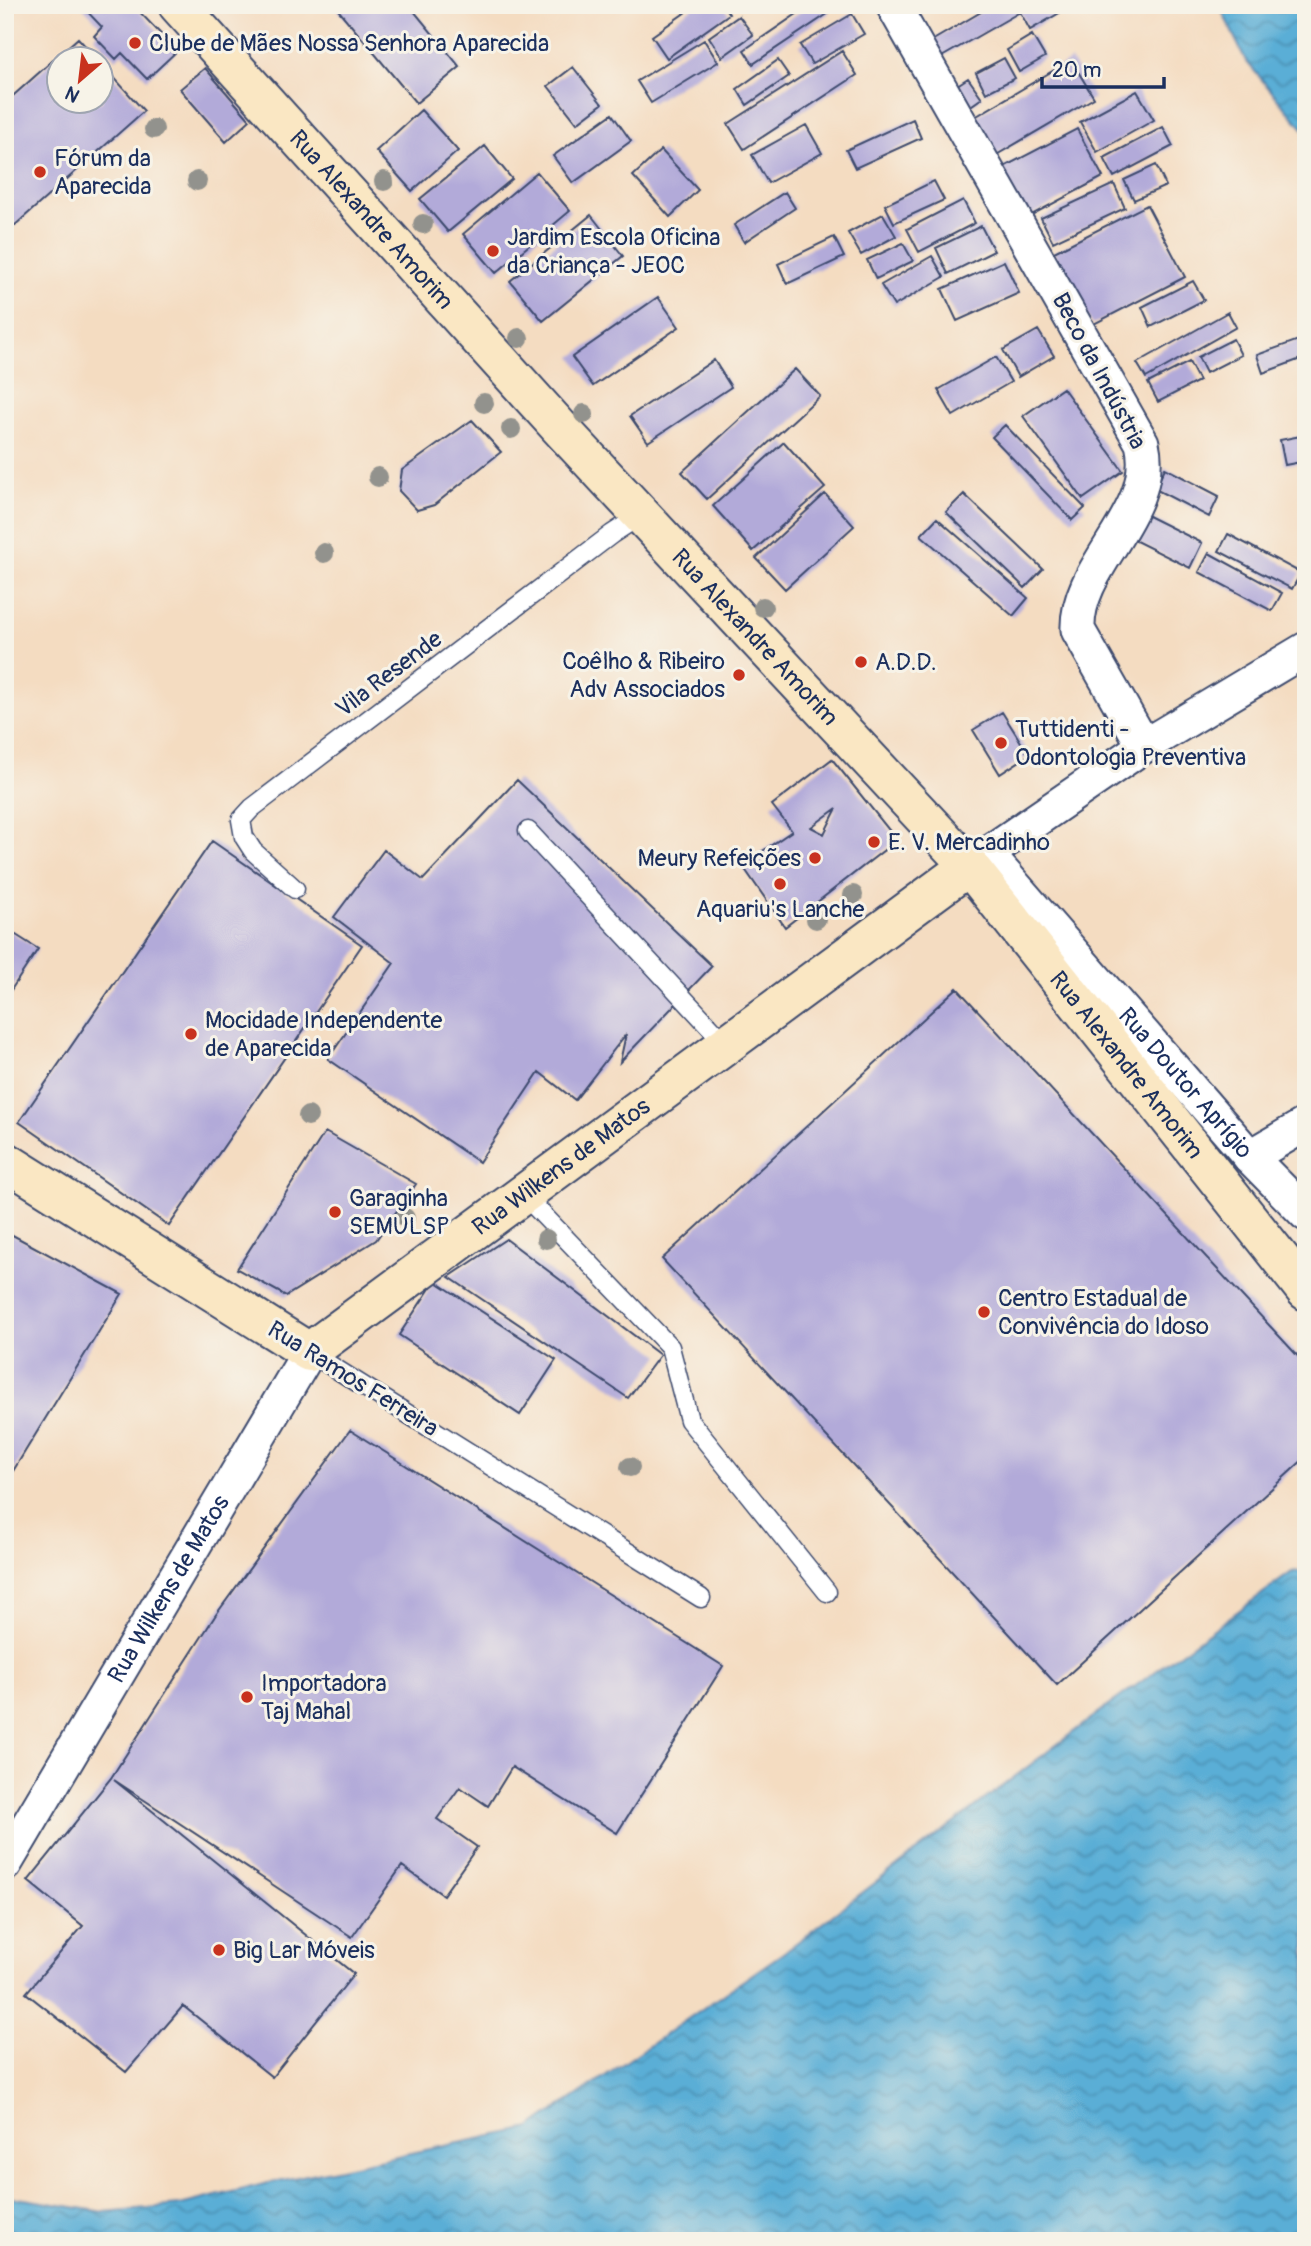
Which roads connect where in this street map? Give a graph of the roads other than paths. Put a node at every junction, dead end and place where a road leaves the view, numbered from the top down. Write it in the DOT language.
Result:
graph roads {
  1 [pos="178,5"];
  2 [pos="893,5"];
  3 [pos="640,515"];
  4 [pos="1306,649"];
  5 [pos="1144,746"];
  6 [pos="528,831"];
  7 [pos="978,860"];
  8 [pos="295,889"];
  9 [pos="726,1044"];
  10 [pos="1306,1124"];
  11 [pos="1250,1157"];
  12 [pos="5,1161"];
  13 [pos="523,1194"];
  14 [pos="1306,1214"];
  15 [pos="1306,1291"];
  16 [pos="309,1352"];
  17 [pos="827,1592"];
  18 [pos="701,1598"];
  19 [pos="5,1864"];
  1 -- 3 [label="street, Rua Alexandre Amorim"];
  2 -- 5 [label="street, Beco da Indústria"];
  3 -- 7 [label="street, Rua Alexandre Amorim"];
  3 -- 8 [label="lane, Vila Resende"];
  4 -- 5 [label="street, Rua Wilkens de Matos"];
  5 -- 7 [label="street, Rua Wilkens de Matos"];
  6 -- 9 [label="lane"];
  7 -- 9 [label="street, Rua Wilkens de Matos"];
  7 -- 11 [label="street, Rua Doutor Aprígio"];
  7 -- 15 [label="street, Rua Alexandre Amorim"];
  9 -- 13 [label="street, Rua Wilkens de Matos"];
  10 -- 11 [label="street"];
  11 -- 14 [label="street, Rua Doutor Aprígio"];
  12 -- 16 [label="street, Rua Ramos Ferreira"];
  13 -- 16 [label="street, Rua Wilkens de Matos"];
  13 -- 17 [label="lane"];
  16 -- 18 [label="lane, Rua Ramos Ferreira"];
  16 -- 19 [label="street, Rua Wilkens de Matos"];
}
